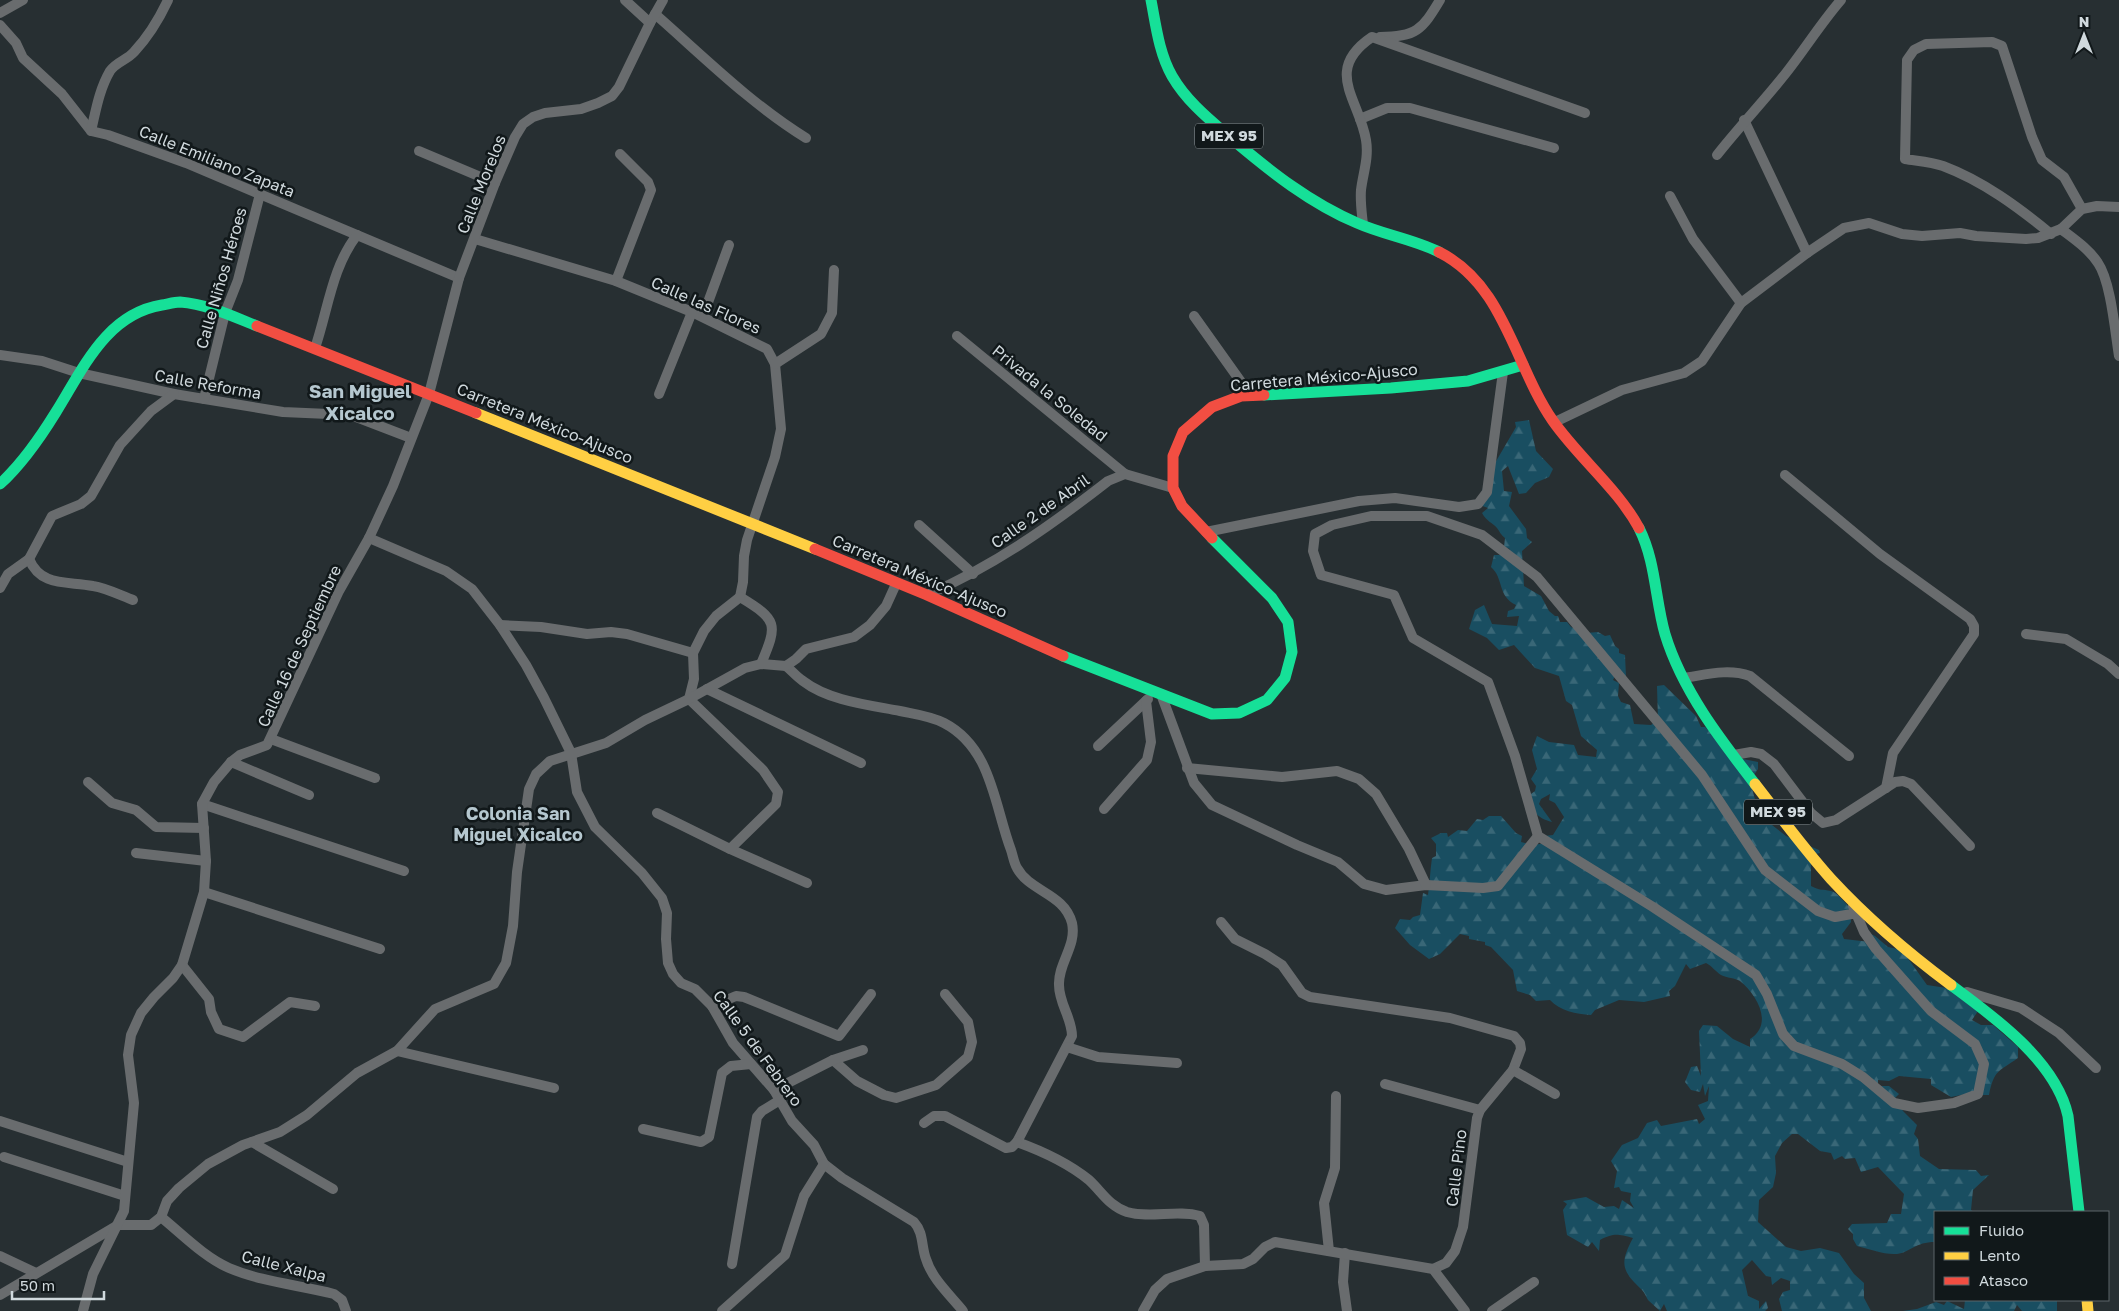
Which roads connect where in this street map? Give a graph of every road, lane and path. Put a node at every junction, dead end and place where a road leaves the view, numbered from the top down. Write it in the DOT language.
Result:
graph roads {
  1 [pos="23,0"];
  2 [pos="168,0"];
  3 [pos="625,0"];
  4 [pos="663,0"];
  5 [pos="1151,0"];
  6 [pos="1440,0"];
  7 [pos="1841,0"];
  8 [pos="0,13"];
  9 [pos="652,18"];
  10 [pos="0,26"];
  11 [pos="1372,37"];
  12 [pos="1585,113"];
  13 [pos="1360,119"];
  14 [pos="1744,120"];
  15 [pos="91,131"];
  16 [pos="806,138"];
  17 [pos="1554,148"];
  18 [pos="418,151"];
  19 [pos="620,154"];
  20 [pos="1716,155"];
  21 [pos="495,183"];
  22 [pos="260,194"];
  23 [pos="1670,196"];
  24 [pos="2119,207"];
  25 [pos="2082,209"];
  26 [pos="1363,225"];
  27 [pos="2061,229"];
  28 [pos="2051,234"];
  29 [pos="357,235"];
  30 [pos="474,238"];
  31 [pos="729,245"];
  32 [pos="1807,252"];
  33 [pos="834,270"];
  34 [pos="459,278"];
  35 [pos="616,281"];
  36 [pos="1742,303"];
  37 [pos="692,312"];
  38 [pos="225,314"];
  39 [pos="703,316"];
  40 [pos="1194,316"];
  41 [pos="956,336"];
  42 [pos="315,348"];
  43 [pos="0,355"];
  44 [pos="2119,356"];
  45 [pos="775,364"];
  46 [pos="1523,365"];
  47 [pos="1502,372"];
  48 [pos="79,373"];
  49 [pos="174,394"];
  50 [pos="429,394"];
  51 [pos="659,394"];
  52 [pos="1251,396"];
  53 [pos="204,399"];
  54 [pos="1555,422"];
  55 [pos="410,438"];
  56 [pos="1125,474"];
  57 [pos="1785,475"];
  58 [pos="0,484"];
  59 [pos="1173,488"];
  60 [pos="754,524"];
  61 [pos="919,525"];
  62 [pos="1206,532"];
  63 [pos="369,538"];
  64 [pos="29,559"];
  65 [pos="973,574"];
  66 [pos="896,584"];
  67 [pos="0,588"];
  68 [pos="927,596"];
  69 [pos="740,597"];
  70 [pos="133,600"];
  71 [pos="500,626"];
  72 [pos="2026,634"];
  73 [pos="693,652"];
  74 [pos="761,664"];
  75 [pos="786,666"];
  76 [pos="2119,674"];
  77 [pos="1683,678"];
  78 [pos="707,689"];
  79 [pos="1158,693"];
  80 [pos="689,699"];
  81 [pos="1146,701"];
  82 [pos="271,739"];
  83 [pos="1098,746"];
  84 [pos="570,753"];
  85 [pos="1734,755"];
  86 [pos="1849,756"];
  87 [pos="230,762"];
  88 [pos="861,763"];
  89 [pos="1187,768"];
  90 [pos="375,778"];
  91 [pos="88,782"];
  92 [pos="1886,788"];
  93 [pos="308,796"];
  94 [pos="202,804"];
  95 [pos="1104,809"];
  96 [pos="657,812"];
  97 [pos="204,828"];
  98 [pos="1538,836"];
  99 [pos="1970,846"];
  100 [pos="730,849"];
  101 [pos="136,853"];
  102 [pos="206,861"];
  103 [pos="404,871"];
  104 [pos="806,883"];
  105 [pos="1426,886"];
  106 [pos="1844,891"];
  107 [pos="204,892"];
  108 [pos="1857,913"];
  109 [pos="1221,922"];
  110 [pos="380,949"];
  111 [pos="182,965"];
  112 [pos="1956,989"];
  113 [pos="871,994"];
  114 [pos="945,994"];
  115 [pos="315,1006"];
  116 [pos="712,1006"];
  117 [pos="1067,1047"];
  118 [pos="862,1050"];
  119 [pos="397,1051"];
  120 [pos="833,1060"];
  121 [pos="1177,1063"];
  122 [pos="751,1064"];
  123 [pos="2096,1068"];
  124 [pos="1513,1070"];
  125 [pos="1385,1084"];
  126 [pos="554,1088"];
  127 [pos="774,1090"];
  128 [pos="1555,1094"];
  129 [pos="1336,1096"];
  130 [pos="780,1100"];
  131 [pos="1480,1110"];
  132 [pos="0,1121"];
  133 [pos="924,1123"];
  134 [pos="643,1129"];
  135 [pos="252,1142"];
  136 [pos="1017,1142"];
  137 [pos="4,1157"];
  138 [pos="128,1162"];
  139 [pos="824,1164"];
  140 [pos="332,1189"];
  141 [pos="125,1196"];
  142 [pos="2079,1211"];
  143 [pos="161,1217"];
  144 [pos="118,1224"];
  145 [pos="1328,1251"];
  146 [pos="1345,1254"];
  147 [pos="0,1256"];
  148 [pos="732,1264"];
  149 [pos="1205,1266"];
  150 [pos="1433,1269"];
  151 [pos="36,1273"];
  152 [pos="1534,1282"];
  153 [pos="0,1295"];
  154 [pos="83,1311"];
  155 [pos="346,1311"];
  156 [pos="722,1311"];
  157 [pos="963,1311"];
  158 [pos="1143,1311"];
  159 [pos="1346,1311"];
  160 [pos="1465,1311"];
  161 [pos="1492,1311"];
  1 -- 8 [label="street"];
  2 -- 15 [label="street"];
  3 -- 9 [label="street"];
  4 -- 9 [label="street, Calle Morelos"];
  5 -- 26 [label="main road, MEX 95"];
  6 -- 11 [label="street"];
  7 -- 14 [label="street"];
  9 -- 16 [label="street"];
  9 -- 21 [label="street, Calle Morelos"];
  10 -- 15 [label="street"];
  11 -- 12 [label="street"];
  11 -- 13 [label="street"];
  13 -- 17 [label="street"];
  13 -- 26 [label="street"];
  14 -- 20 [label="street"];
  14 -- 32 [label="street"];
  15 -- 22 [label="street, Calle Emiliano Zapata"];
  18 -- 21 [label="street"];
  19 -- 35 [label="street"];
  21 -- 30 [label="street, Calle Morelos"];
  22 -- 29 [label="street, Calle Emiliano Zapata"];
  22 -- 38 [label="street, Calle Niños Héroes"];
  23 -- 36 [label="street"];
  24 -- 25 [label="street"];
  25 -- 27 [label="street"];
  25 -- 28 [label="street"];
  26 -- 46 [label="main road, MEX 95"];
  27 -- 28 [label="street"];
  27 -- 44 [label="street"];
  28 -- 32 [label="street"];
  29 -- 34 [label="street, Calle Emiliano Zapata"];
  29 -- 42 [label="street"];
  30 -- 34 [label="street, Calle Morelos"];
  30 -- 35 [label="street, Calle las Flores"];
  31 -- 39 [label="street"];
  32 -- 36 [label="street"];
  33 -- 45 [label="street"];
  34 -- 50 [label="street, Calle Morelos"];
  35 -- 37 [label="street, Calle las Flores"];
  36 -- 54 [label="street"];
  37 -- 39 [label="street, Calle las Flores"];
  37 -- 51 [label="street"];
  38 -- 42 [label="main road, Carretera México-Ajusco"];
  38 -- 48 [label="main road, Carretera México-Ajusco"];
  38 -- 53 [label="street, Calle Niños Héroes"];
  39 -- 45 [label="street, Calle las Flores"];
  40 -- 52 [label="street"];
  41 -- 56 [label="street, Privada la Soledad"];
  42 -- 50 [label="main road, Carretera México-Ajusco"];
  43 -- 48 [label="street, Calle Reforma"];
  45 -- 60 [label="street"];
  46 -- 47 [label="main road, Carretera México-Ajusco"];
  46 -- 54 [label="main road, MEX 95"];
  47 -- 52 [label="main road, Carretera México-Ajusco"];
  47 -- 62 [label="street"];
  48 -- 49 [label="street, Calle Reforma"];
  48 -- 58 [label="main road, Carretera México-Ajusco"];
  49 -- 53 [label="street, Calle Reforma"];
  49 -- 64 [label="street"];
  50 -- 55 [label="street, Calle 16 de Septiembre"];
  50 -- 60 [label="main road, Carretera México-Ajusco"];
  52 -- 59 [label="main road, Carretera México-Ajusco"];
  53 -- 55 [label="street, Calle Reforma"];
  54 -- 77 [label="main road, MEX 95"];
  55 -- 63 [label="street, Calle 16 de Septiembre"];
  56 -- 59 [label="street"];
  56 -- 65 [label="street, Calle 2 de Abril"];
  57 -- 92 [label="street"];
  59 -- 62 [label="main road, Carretera México-Ajusco"];
  60 -- 66 [label="main road, Carretera México-Ajusco"];
  60 -- 69 [label="street"];
  61 -- 65 [label="street"];
  62 -- 79 [label="main road, Carretera México-Ajusco"];
  63 -- 71 [label="street, Calle 5 de Febrero"];
  63 -- 82 [label="street, Calle 16 de Septiembre"];
  64 -- 67 [label="street"];
  64 -- 70 [label="street"];
  65 -- 68 [label="street, Calle 2 de Abril"];
  66 -- 68 [label="main road, Carretera México-Ajusco"];
  66 -- 75 [label="street"];
  68 -- 79 [label="main road, Carretera México-Ajusco"];
  69 -- 73 [label="street"];
  69 -- 74 [label="street"];
  71 -- 73 [label="street"];
  71 -- 84 [label="street, Calle 5 de Febrero"];
  72 -- 76 [label="street"];
  73 -- 80 [label="street"];
  74 -- 75 [label="street"];
  74 -- 78 [label="street"];
  75 -- 117 [label="street"];
  77 -- 85 [label="main road, MEX 95"];
  77 -- 86 [label="street"];
  78 -- 80 [label="street"];
  78 -- 88 [label="street"];
  79 -- 81 [label="street"];
  79 -- 89 [label="street"];
  80 -- 84 [label="street"];
  80 -- 100 [label="street"];
  81 -- 83 [label="street"];
  81 -- 95 [label="street"];
  82 -- 87 [label="street, Calle 16 de Septiembre"];
  82 -- 90 [label="street"];
  84 -- 116 [label="street, Calle 5 de Febrero"];
  84 -- 119 [label="street"];
  85 -- 92 [label="street"];
  85 -- 106 [label="main road, MEX 95"];
  87 -- 93 [label="street"];
  87 -- 94 [label="street, Calle 16 de Septiembre"];
  89 -- 105 [label="street"];
  89 -- 105 [label="street"];
  91 -- 97 [label="street"];
  92 -- 99 [label="street"];
  94 -- 97 [label="street"];
  94 -- 103 [label="street"];
  96 -- 100 [label="street"];
  97 -- 102 [label="street"];
  98 -- 105 [label="street"];
  98 -- 108 [label="street"];
  98 -- 108 [label="street"];
  100 -- 104 [label="street"];
  101 -- 102 [label="street"];
  102 -- 107 [label="street"];
  106 -- 108 [label="street"];
  106 -- 112 [label="main road, MEX 95"];
  107 -- 110 [label="street"];
  107 -- 111 [label="street"];
  109 -- 124 [label="street"];
  111 -- 115 [label="street"];
  111 -- 138 [label="street"];
  112 -- 123 [label="street"];
  112 -- 142 [label="main road, MEX 95"];
  113 -- 116 [label="street"];
  114 -- 120 [label="street"];
  116 -- 122 [label="street, Calle 5 de Febrero"];
  117 -- 121 [label="street"];
  117 -- 136 [label="street"];
  118 -- 120 [label="street"];
  119 -- 126 [label="street"];
  119 -- 135 [label="street"];
  120 -- 127 [label="street"];
  122 -- 127 [label="street, Calle 5 de Febrero"];
  122 -- 134 [label="street"];
  124 -- 128 [label="street"];
  124 -- 131 [label="street, Calle Pino"];
  125 -- 131 [label="street"];
  127 -- 130 [label="street, Calle 5 de Febrero"];
  129 -- 145 [label="street"];
  130 -- 139 [label="street, Calle 5 de Febrero"];
  130 -- 148 [label="street"];
  131 -- 150 [label="street, Calle Pino"];
  132 -- 138 [label="street"];
  133 -- 136 [label="street"];
  135 -- 140 [label="street"];
  135 -- 143 [label="street"];
  136 -- 149 [label="street"];
  137 -- 141 [label="street"];
  138 -- 141 [label="street"];
  139 -- 156 [label="street"];
  139 -- 157 [label="street, Calle 5 de Febrero"];
  141 -- 144 [label="street"];
  143 -- 144 [label="street"];
  143 -- 155 [label="street, Calle Xalpa"];
  144 -- 151 [label="street"];
  144 -- 154 [label="street"];
  145 -- 146 [label="street"];
  145 -- 149 [label="street"];
  146 -- 150 [label="street"];
  146 -- 159 [label="street"];
  147 -- 151 [label="street"];
  149 -- 158 [label="street"];
  150 -- 160 [label="street"];
  151 -- 153 [label="street"];
  152 -- 161 [label="street"];
}
